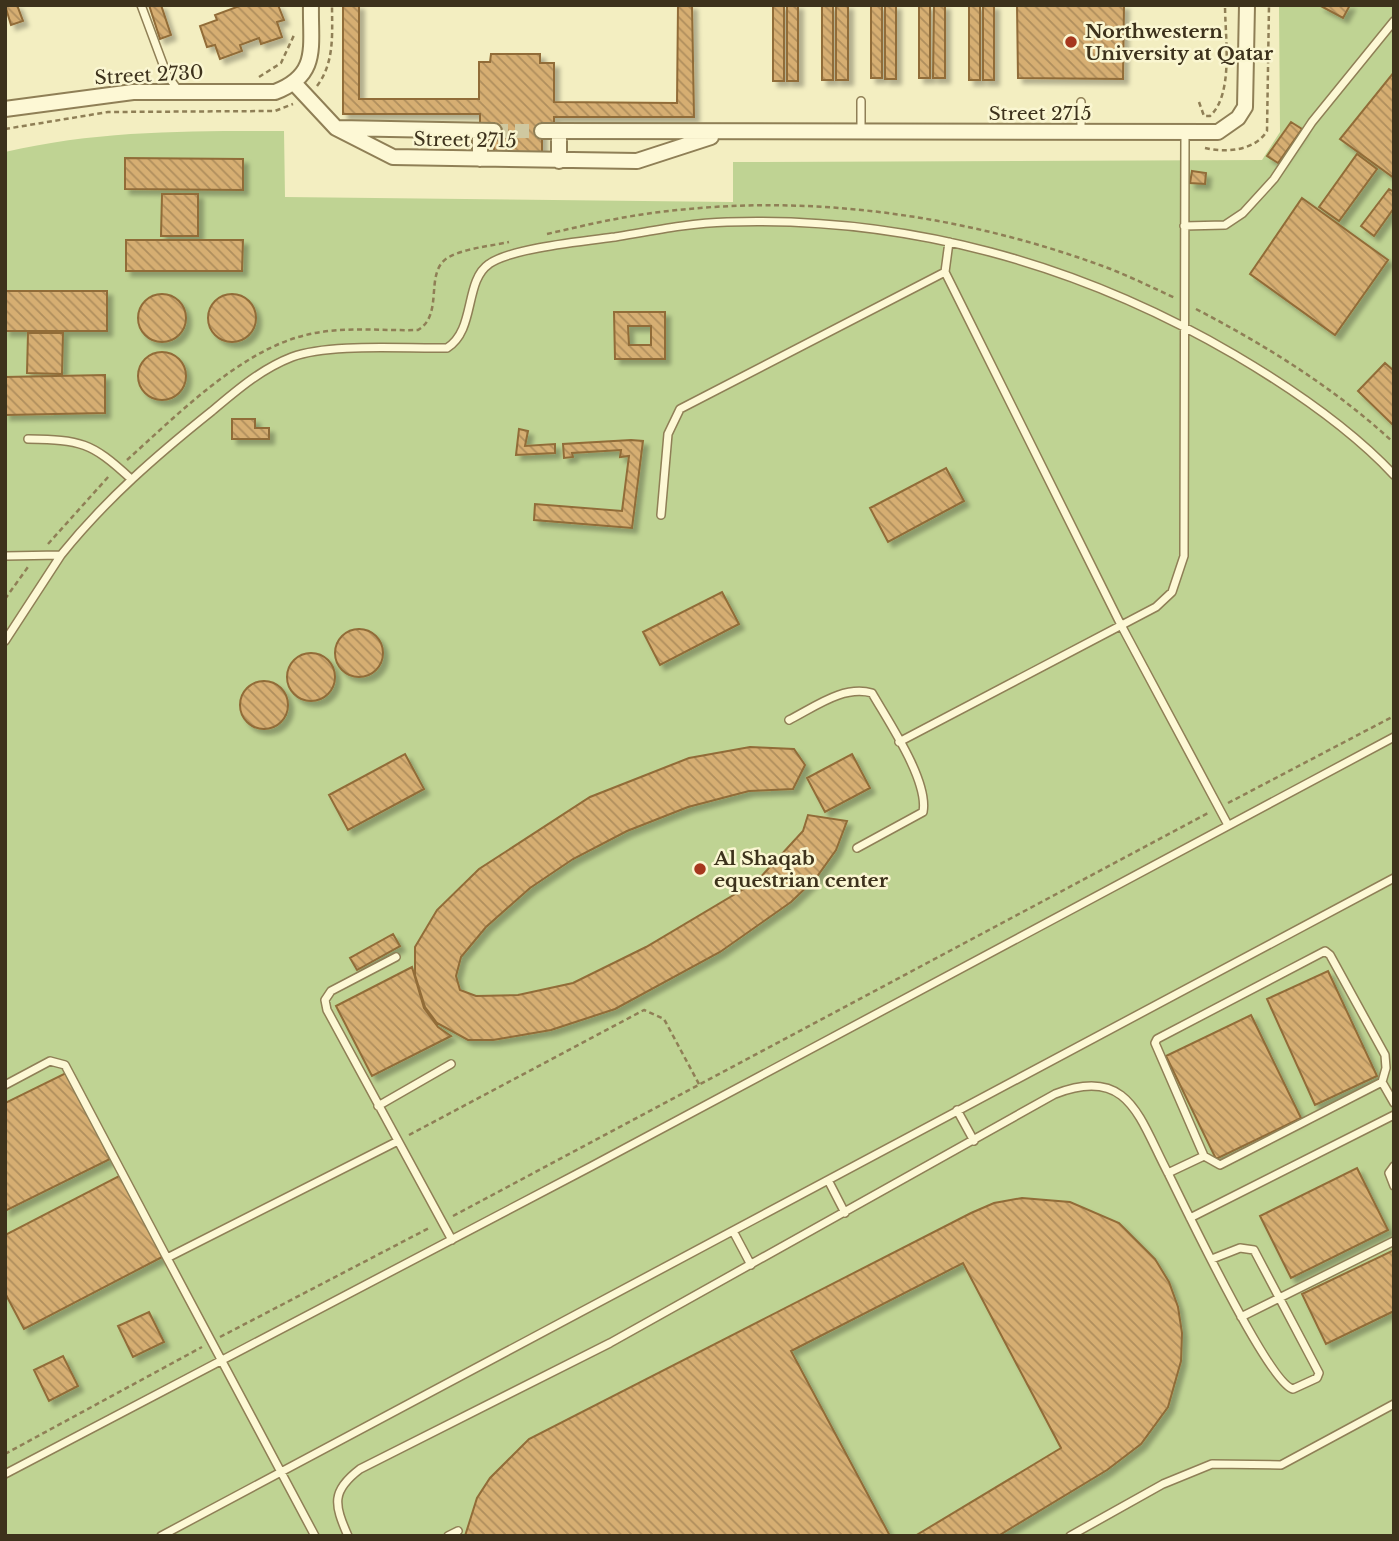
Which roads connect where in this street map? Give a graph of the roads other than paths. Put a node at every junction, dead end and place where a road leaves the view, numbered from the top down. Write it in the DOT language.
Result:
graph roads {
  1 [pos="141,5"];
  2 [pos="311,5"];
  3 [pos="1247,5"];
  4 [pos="1394,21"];
  5 [pos="295,85"];
  6 [pos="178,90"];
  7 [pos="861,102"];
  8 [pos="1081,102"];
  9 [pos="5,109"];
  10 [pos="336,128"];
  11 [pos="542,131"];
  12 [pos="559,131"];
  13 [pos="861,132"];
  14 [pos="1081,132"];
  15 [pos="722,133"];
  16 [pos="1185,133"];
  17 [pos="480,159"];
  18 [pos="559,160"];
  19 [pos="1184,226"];
  20 [pos="949,242"];
  21 [pos="945,272"];
  22 [pos="1185,326"];
  23 [pos="28,439"];
  24 [pos="1394,475"];
  25 [pos="130,478"];
  26 [pos="661,516"];
  27 [pos="61,555"];
  28 [pos="5,556"];
  29 [pos="1121,625"];
  30 [pos="5,641"];
  31 [pos="789,720"];
  32 [pos="1394,737"];
  33 [pos="900,742"];
  34 [pos="1228,825"];
  35 [pos="858,848"];
  36 [pos="1394,878"];
  37 [pos="396,957"];
  38 [pos="452,1064"];
  39 [pos="1382,1082"];
  40 [pos="5,1085"];
  41 [pos="1394,1103"];
  42 [pos="378,1106"];
  43 [pos="957,1110"];
  44 [pos="1394,1115"];
  45 [pos="398,1141"];
  46 [pos="974,1141"];
  47 [pos="1204,1156"];
  48 [pos="1394,1166"];
  49 [pos="1168,1173"];
  50 [pos="828,1180"];
  51 [pos="1394,1186"];
  52 [pos="845,1213"];
  53 [pos="1190,1219"];
  54 [pos="733,1231"];
  55 [pos="452,1240"];
  56 [pos="1394,1241"];
  57 [pos="167,1258"];
  58 [pos="1212,1259"];
  59 [pos="751,1265"];
  60 [pos="1280,1298"];
  61 [pos="1241,1317"];
  62 [pos="222,1360"];
  63 [pos="1394,1404"];
  64 [pos="283,1471"];
  65 [pos="5,1474"];
  66 [pos="458,1531"];
  67 [pos="161,1536"];
  68 [pos="315,1536"];
  69 [pos="348,1536"];
  70 [pos="448,1536"];
  71 [pos="1070,1536"];
  1 -- 6 [label="lane"];
  2 -- 5 [label="street"];
  3 -- 16 [label="street, Street 2715"];
  4 -- 19 [label="lane"];
  5 -- 6 [label="street, Street 2730"];
  5 -- 10 [label="street, Street 2715"];
  6 -- 9 [label="street, Street 2730"];
  7 -- 13 [label="lane"];
  8 -- 14 [label="lane"];
  10 -- 17 [label="street, Street 2715"];
  10 -- 17 [label="street, Street 2715"];
  11 -- 12 [label="street, Street 2715"];
  12 -- 15 [label="street, Street 2715"];
  12 -- 18 [label="street"];
  13 -- 14 [label="street, Street 2715"];
  13 -- 15 [label="street, Street 2715"];
  14 -- 16 [label="street, Street 2715"];
  15 -- 18 [label="street, Street 2715"];
  16 -- 19 [label="lane"];
  17 -- 18 [label="street, Street 2715"];
  19 -- 22 [label="lane"];
  20 -- 21 [label="lane"];
  20 -- 22 [label="lane"];
  20 -- 25 [label="lane"];
  21 -- 26 [label="lane"];
  21 -- 29 [label="lane"];
  22 -- 24 [label="lane"];
  22 -- 29 [label="lane"];
  23 -- 25 [label="lane"];
  25 -- 27 [label="lane"];
  27 -- 28 [label="lane"];
  27 -- 30 [label="lane"];
  29 -- 33 [label="lane"];
  29 -- 34 [label="lane"];
  31 -- 33 [label="lane"];
  32 -- 34 [label="lane"];
  33 -- 35 [label="lane"];
  34 -- 55 [label="lane"];
  36 -- 43 [label="lane"];
  37 -- 42 [label="lane"];
  38 -- 42 [label="lane"];
  39 -- 41 [label="lane"];
  39 -- 47 [label="lane"];
  39 -- 47 [label="lane"];
  40 -- 57 [label="lane"];
  42 -- 45 [label="lane"];
  43 -- 46 [label="lane"];
  43 -- 50 [label="lane"];
  44 -- 53 [label="lane"];
  45 -- 55 [label="lane"];
  45 -- 57 [label="lane"];
  46 -- 49 [label="lane"];
  46 -- 52 [label="lane"];
  47 -- 49 [label="lane"];
  48 -- 51 [label="lane"];
  49 -- 53 [label="lane"];
  50 -- 52 [label="lane"];
  50 -- 54 [label="lane"];
  52 -- 59 [label="lane"];
  53 -- 58 [label="lane"];
  54 -- 59 [label="lane"];
  54 -- 64 [label="lane"];
  55 -- 62 [label="lane"];
  56 -- 60 [label="lane"];
  57 -- 62 [label="lane"];
  58 -- 60 [label="lane"];
  58 -- 61 [label="lane"];
  59 -- 69 [label="lane"];
  60 -- 61 [label="lane"];
  60 -- 61 [label="lane"];
  62 -- 64 [label="lane"];
  62 -- 65 [label="lane"];
  63 -- 71 [label="lane"];
  64 -- 67 [label="lane"];
  64 -- 68 [label="lane"];
  66 -- 70 [label="lane"];
}
